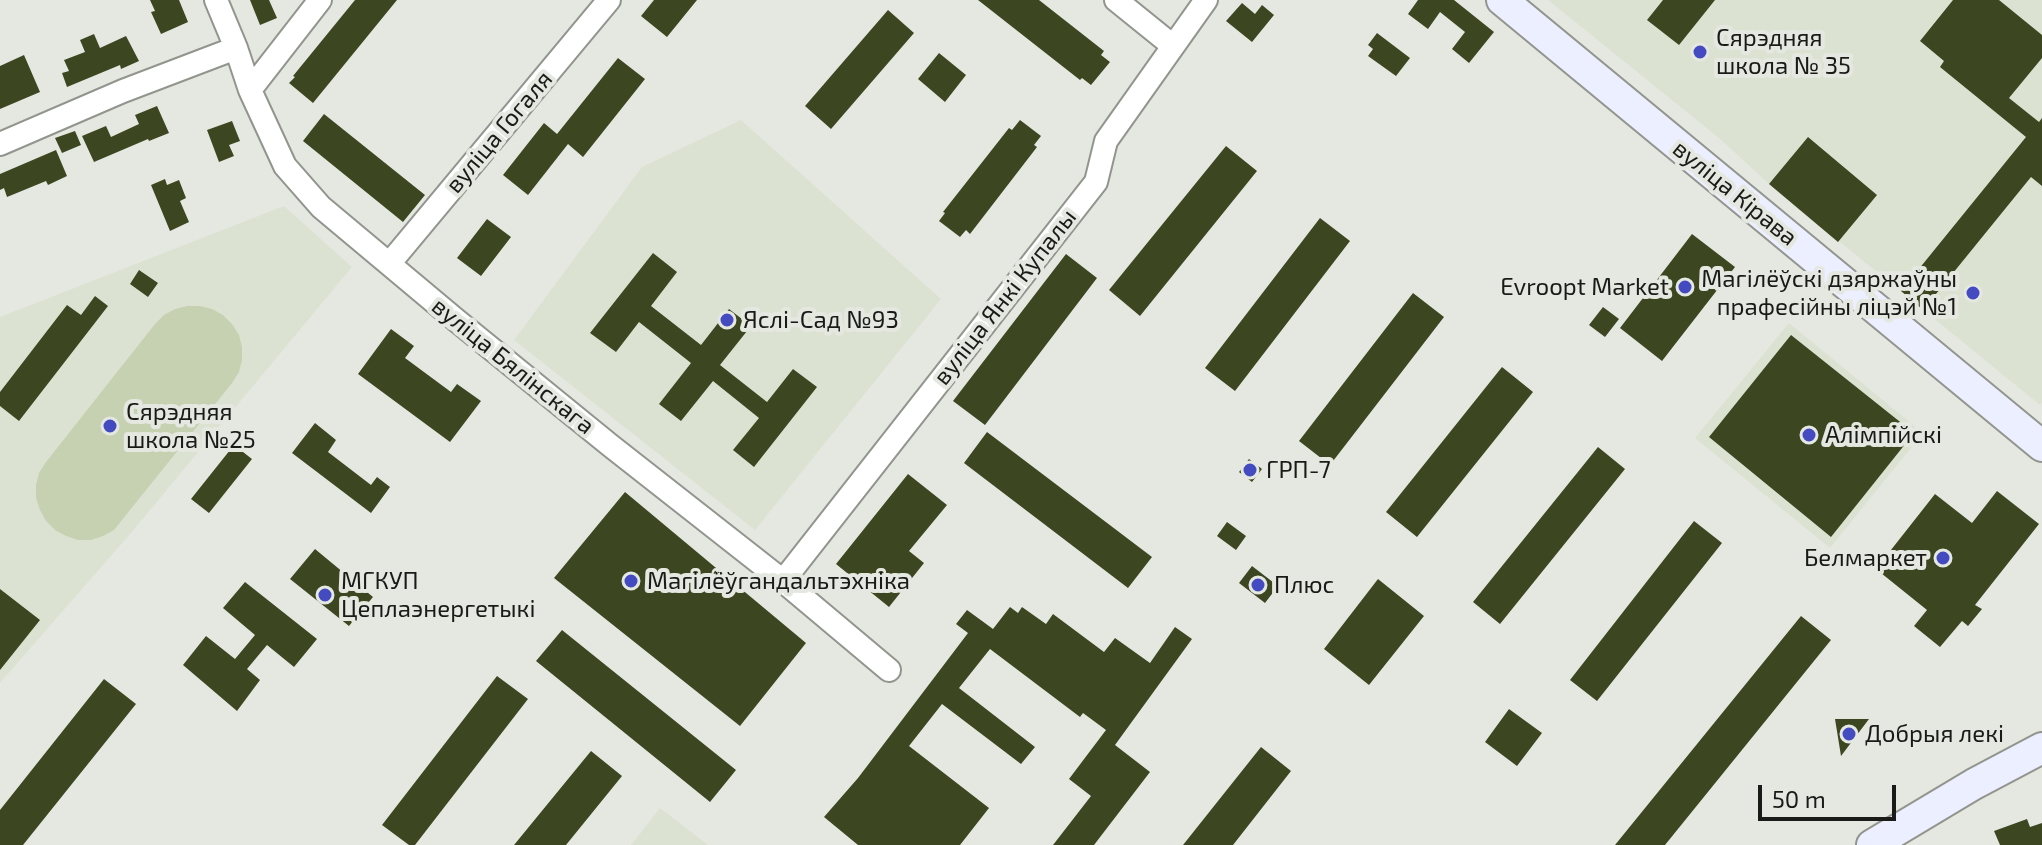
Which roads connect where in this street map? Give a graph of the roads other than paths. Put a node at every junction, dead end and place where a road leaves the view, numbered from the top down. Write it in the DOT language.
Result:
graph roads {
  1 [pos="216,0"];
  2 [pos="320,0"];
  3 [pos="609,0"];
  4 [pos="1116,0"];
  5 [pos="1206,0"];
  6 [pos="1502,0"];
  7 [pos="1173,46"];
  8 [pos="236,48"];
  9 [pos="250,90"];
  10 [pos="0,144"];
  11 [pos="389,264"];
  12 [pos="2042,446"];
  13 [pos="783,581"];
  14 [pos="889,670"];
  15 [pos="2042,748"];
  16 [pos="1872,845"];
  1 -- 8 [label="street, вуліца Бялінскага"];
  2 -- 9 [label="street"];
  3 -- 11 [label="street, вуліца Гогаля"];
  4 -- 7 [label="street"];
  5 -- 7 [label="street, вуліца Янкі Купалы"];
  6 -- 12 [label="street, вуліца Кірава"];
  7 -- 13 [label="street, вуліца Янкі Купалы"];
  8 -- 9 [label="street, вуліца Бялінскага"];
  8 -- 10 [label="street"];
  9 -- 11 [label="street, вуліца Бялінскага"];
  11 -- 13 [label="street, вуліца Бялінскага"];
  13 -- 14 [label="street, вуліца Бялінскага"];
  15 -- 16 [label="street"];
}
